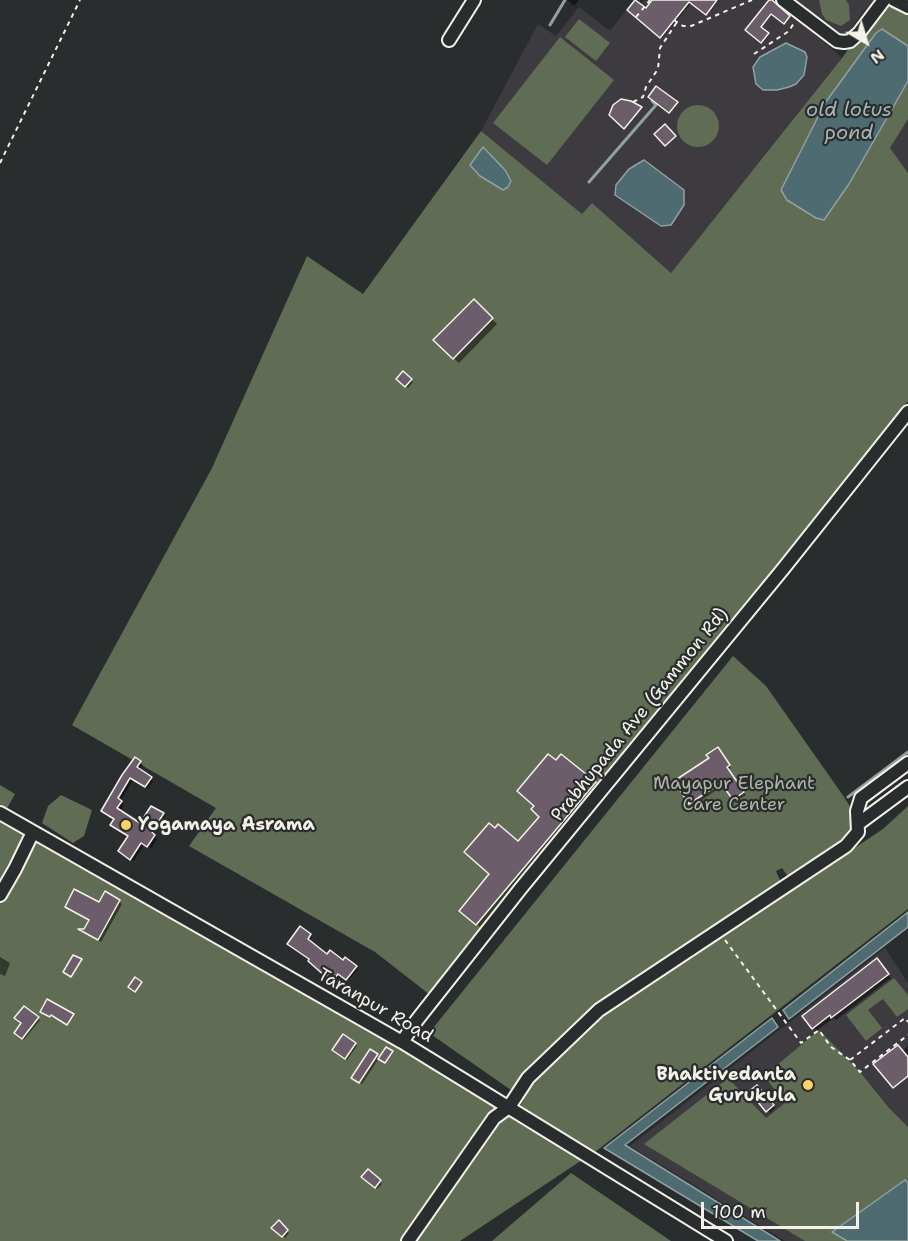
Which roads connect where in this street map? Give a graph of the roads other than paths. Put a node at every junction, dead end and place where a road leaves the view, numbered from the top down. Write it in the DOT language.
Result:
graph roads {
  1 [pos="474,0"];
  2 [pos="783,0"];
  3 [pos="884,0"];
  4 [pos="894,0"];
  5 [pos="908,7"];
  6 [pos="449,40"];
  7 [pos="908,411"];
  8 [pos="908,763"];
  9 [pos="908,786"];
  10 [pos="0,813"];
  11 [pos="858,824"];
  12 [pos="33,831"];
  13 [pos="0,895"];
  14 [pos="402,1042"];
  15 [pos="509,1107"];
  16 [pos="408,1241"];
  17 [pos="726,1241"];
  1 -- 6 [label="street"];
  2 -- 3 [label="street"];
  4 -- 5 [label="street"];
  7 -- 14 [label="street, Prabhupada Ave (Gammon Rd)"];
  8 -- 11 [label="street"];
  9 -- 11 [label="street"];
  10 -- 12 [label="street, Taranpur Road"];
  11 -- 15 [label="street"];
  12 -- 13 [label="street"];
  12 -- 14 [label="street, Taranpur Road"];
  14 -- 15 [label="street, Taranpur Road"];
  15 -- 16 [label="street"];
  15 -- 17 [label="street, Taranpur Road"];
}
